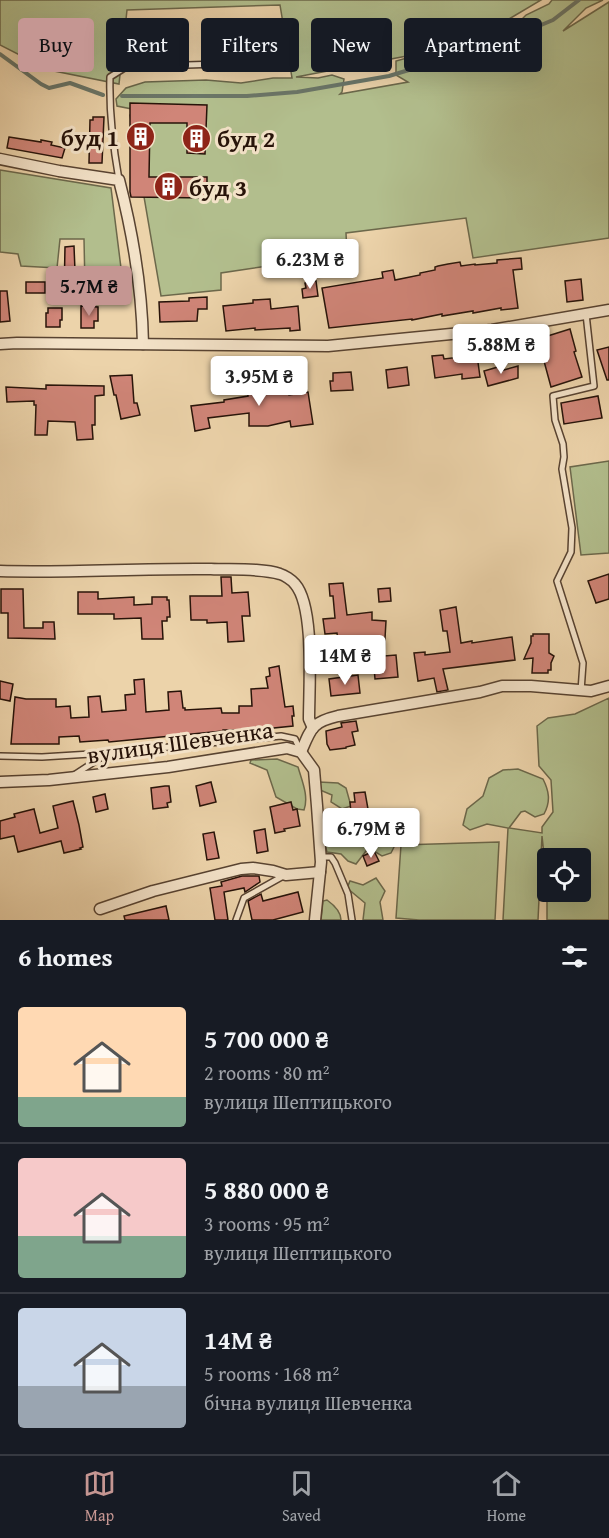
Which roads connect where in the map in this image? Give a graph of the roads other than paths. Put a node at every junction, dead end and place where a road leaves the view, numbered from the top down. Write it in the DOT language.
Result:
graph roads {
  1 [pos="201,65"];
  2 [pos="0,159"];
  3 [pos="119,180"];
  4 [pos="609,310"];
  5 [pos="586,314"];
  6 [pos="0,344"];
  7 [pos="143,344"];
  8 [pos="0,572"];
  9 [pos="609,686"];
  10 [pos="581,690"];
  11 [pos="313,728"];
  12 [pos="301,752"];
  13 [pos="108,753"];
  14 [pos="0,756"];
  15 [pos="70,778"];
  16 [pos="0,782"];
  17 [pos="321,857"];
  18 [pos="320,873"];
  19 [pos="286,875"];
  20 [pos="100,909"];
  21 [pos="236,920"];
  22 [pos="315,920"];
  23 [pos="352,920"];
  1 -- 3 [label="lane"];
  2 -- 3 [label="street"];
  3 -- 7 [label="street"];
  4 -- 5 [label="street"];
  5 -- 7 [label="street"];
  5 -- 10 [label="lane"];
  6 -- 7 [label="street"];
  8 -- 11 [label="street"];
  9 -- 10 [label="street"];
  10 -- 11 [label="street"];
  11 -- 12 [label="street"];
  12 -- 13 [label="lane"];
  12 -- 15 [label="street, вулиця Шевченка"];
  12 -- 17 [label="street, вулиця Шевченка"];
  13 -- 14 [label="lane"];
  13 -- 15 [label="lane"];
  15 -- 16 [label="street, вулиця Шевченка"];
  17 -- 18 [label="street, вулиця Шевченка"];
  17 -- 23 [label="lane"];
  18 -- 19 [label="street"];
  18 -- 22 [label="street, вулиця Шевченка"];
  19 -- 20 [label="street"];
  19 -- 21 [label="lane"];
}
